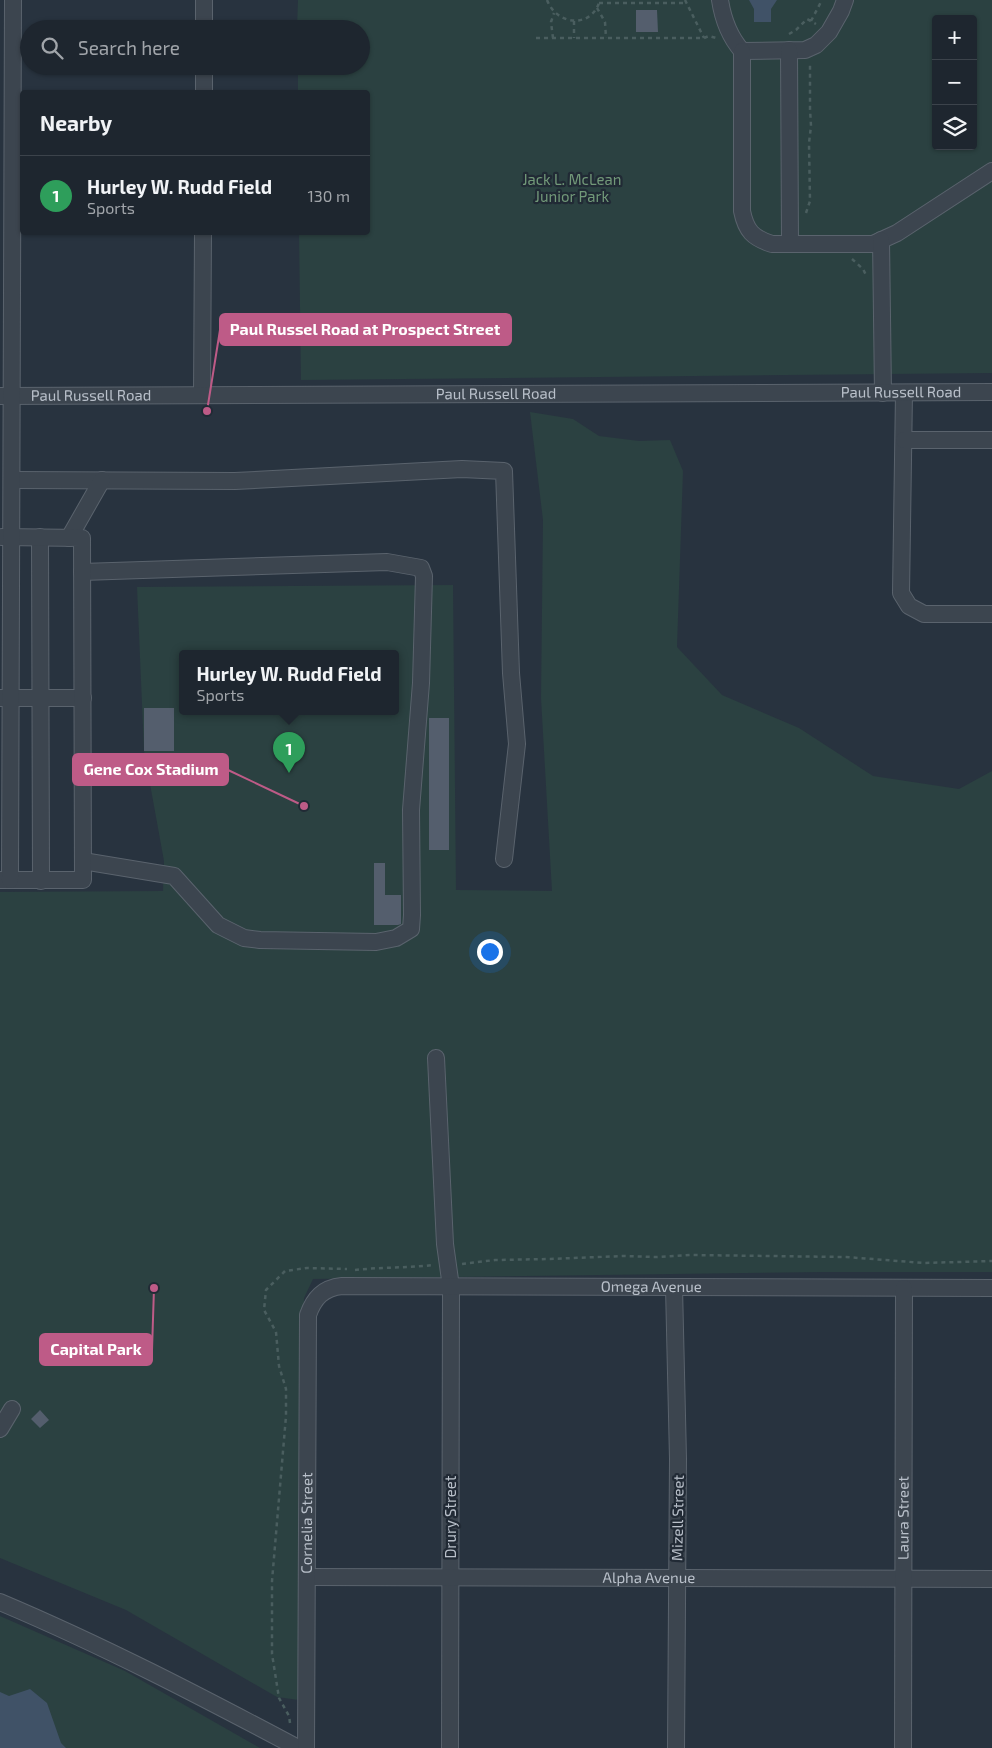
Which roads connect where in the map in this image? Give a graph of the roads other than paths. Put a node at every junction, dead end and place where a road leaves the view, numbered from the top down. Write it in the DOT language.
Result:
graph roads {
  1 [pos="13,0"];
  2 [pos="204,0"];
  3 [pos="720,0"];
  4 [pos="845,0"];
  5 [pos="204,20"];
  6 [pos="788,43"];
  7 [pos="742,51"];
  8 [pos="204,75"];
  9 [pos="204,90"];
  10 [pos="6,134"];
  11 [pos="992,171"];
  12 [pos="203,235"];
  13 [pos="881,240"];
  14 [pos="790,244"];
  15 [pos="883,392"];
  16 [pos="904,392"];
  17 [pos="992,392"];
  18 [pos="202,395"];
  19 [pos="6,396"];
  20 [pos="904,440"];
  21 [pos="992,440"];
  22 [pos="12,480"];
  23 [pos="102,480"];
  24 [pos="6,537"];
  25 [pos="40,537"];
  26 [pos="69,538"];
  27 [pos="82,572"];
  28 [pos="992,614"];
  29 [pos="5,698"];
  30 [pos="40,698"];
  31 [pos="83,698"];
  32 [pos="504,859"];
  33 [pos="83,861"];
  34 [pos="5,880"];
  35 [pos="41,880"];
  36 [pos="436,1058"];
  37 [pos="451,1287"];
  38 [pos="674,1287"];
  39 [pos="904,1288"];
  40 [pos="992,1288"];
  41 [pos="316,1300"];
  42 [pos="12,1410"];
  43 [pos="0,1429"];
  44 [pos="306,1577"];
  45 [pos="451,1578"];
  46 [pos="677,1578"];
  47 [pos="904,1579"];
  48 [pos="992,1579"];
  49 [pos="0,1602"];
  50 [pos="298,1747"];
  51 [pos="450,1748"];
  52 [pos="676,1748"];
  53 [pos="903,1748"];
  1 -- 10 [label="street"];
  2 -- 5 [label="street"];
  3 -- 7 [label="street"];
  4 -- 6 [label="street"];
  6 -- 7 [label="street"];
  6 -- 14 [label="street"];
  7 -- 14 [label="street"];
  8 -- 9 [label="street"];
  10 -- 19 [label="street"];
  11 -- 13 [label="street"];
  12 -- 18 [label="street"];
  13 -- 14 [label="street"];
  13 -- 15 [label="street"];
  15 -- 16 [label="street, Paul Russell Road"];
  15 -- 18 [label="street, Paul Russell Road"];
  16 -- 17 [label="street, Paul Russell Road"];
  16 -- 20 [label="street"];
  18 -- 19 [label="street, Paul Russell Road"];
  19 -- 22 [label="street"];
  20 -- 21 [label="street"];
  20 -- 28 [label="street"];
  22 -- 23 [label="street"];
  22 -- 24 [label="street"];
  23 -- 26 [label="street"];
  23 -- 32 [label="street"];
  24 -- 25 [label="street"];
  24 -- 29 [label="street"];
  25 -- 26 [label="street"];
  25 -- 30 [label="street"];
  26 -- 27 [label="street"];
  27 -- 31 [label="street"];
  27 -- 33 [label="street"];
  29 -- 30 [label="street"];
  29 -- 34 [label="street"];
  30 -- 31 [label="street"];
  30 -- 35 [label="street"];
  31 -- 33 [label="street"];
  33 -- 35 [label="street"];
  34 -- 35 [label="street"];
  36 -- 37 [label="street, Drury Street"];
  37 -- 38 [label="street, Omega Avenue"];
  37 -- 41 [label="street, Omega Avenue"];
  37 -- 45 [label="street, Drury Street"];
  38 -- 39 [label="street, Omega Avenue"];
  38 -- 46 [label="street, Mizell Street"];
  39 -- 40 [label="street, Omega Avenue"];
  39 -- 47 [label="street, Laura Street"];
  41 -- 44 [label="street, Cornelia Street"];
  42 -- 43 [label="street"];
  44 -- 45 [label="street, Alpha Avenue"];
  44 -- 50 [label="street, Cornelia Street"];
  45 -- 46 [label="street, Alpha Avenue"];
  45 -- 51 [label="street, Drury Street"];
  46 -- 47 [label="street, Alpha Avenue"];
  46 -- 52 [label="street, Mizell Street"];
  47 -- 48 [label="street, Alpha Avenue"];
  47 -- 53 [label="street, Laura Street"];
  49 -- 50 [label="street"];
}
